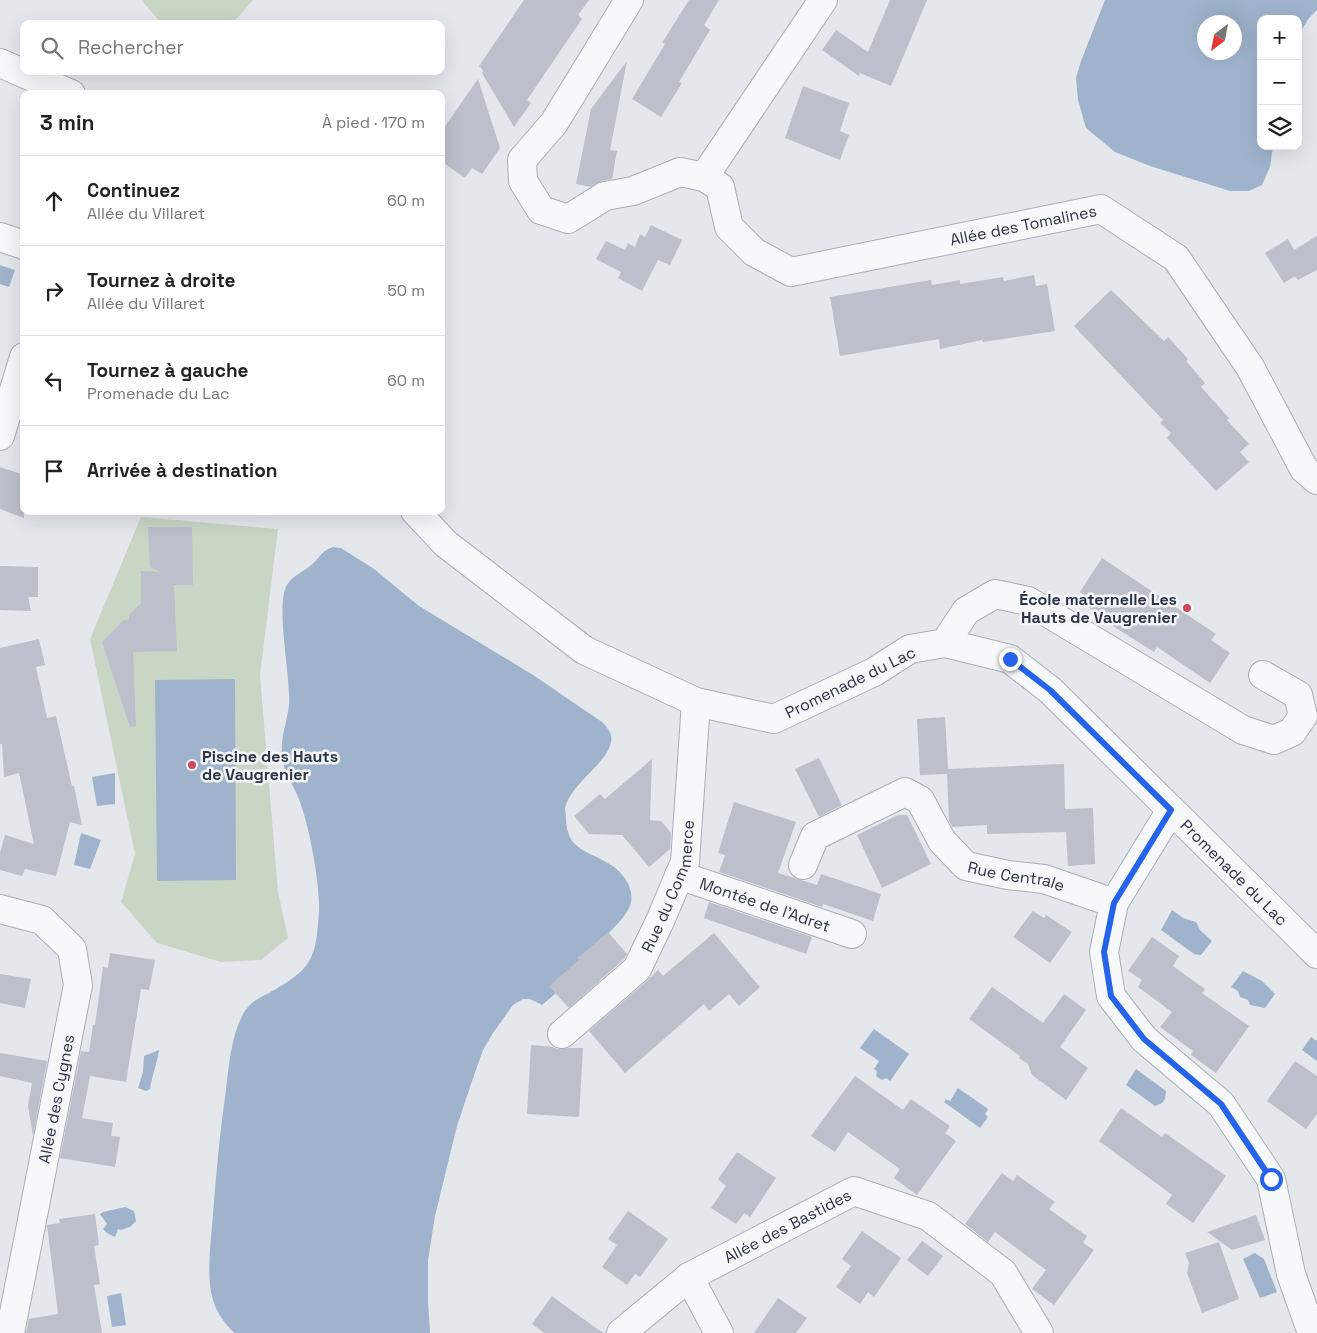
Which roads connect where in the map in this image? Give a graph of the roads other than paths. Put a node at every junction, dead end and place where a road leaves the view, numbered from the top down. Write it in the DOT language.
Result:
graph roads {
  1 [pos="629,0"];
  2 [pos="823,0"];
  3 [pos="0,63"];
  4 [pos="20,72"];
  5 [pos="27,75"];
  6 [pos="62,90"];
  7 [pos="704,177"];
  8 [pos="0,237"];
  9 [pos="20,244"];
  10 [pos="20,370"];
  11 [pos="0,436"];
  12 [pos="1317,480"];
  13 [pos="419,515"];
  14 [pos="945,643"];
  15 [pos="1263,675"];
  16 [pos="696,702"];
  17 [pos="1171,810"];
  18 [pos="803,865"];
  19 [pos="679,875"];
  20 [pos="1114,903"];
  21 [pos="0,909"];
  22 [pos="852,934"];
  23 [pos="1317,954"];
  24 [pos="562,1034"];
  25 [pos="689,1277"];
  26 [pos="10,1333"];
  27 [pos="621,1333"];
  28 [pos="720,1333"];
  29 [pos="1039,1333"];
  30 [pos="1312,1333"];
  1 -- 7 [label="street"];
  2 -- 7 [label="street"];
  3 -- 4 [label="street"];
  5 -- 6 [label="street"];
  7 -- 12 [label="street, Allée des Tomalines"];
  8 -- 9 [label="street"];
  10 -- 11 [label="street"];
  13 -- 16 [label="street, Promenade du Lac"];
  14 -- 15 [label="street"];
  14 -- 16 [label="street, Promenade du Lac"];
  14 -- 17 [label="street, Promenade du Lac"];
  16 -- 19 [label="street, Rue du Commerce"];
  17 -- 20 [label="street"];
  17 -- 23 [label="street, Promenade du Lac"];
  18 -- 20 [label="street, Rue Centrale"];
  19 -- 22 [label="street, Montée de l’Adret"];
  19 -- 24 [label="street, Rue du Commerce"];
  20 -- 30 [label="street"];
  21 -- 26 [label="street, Allée des Cygnes"];
  25 -- 27 [label="street, Allée des Bastides"];
  25 -- 28 [label="street"];
  25 -- 29 [label="street, Allée des Bastides"];
}
